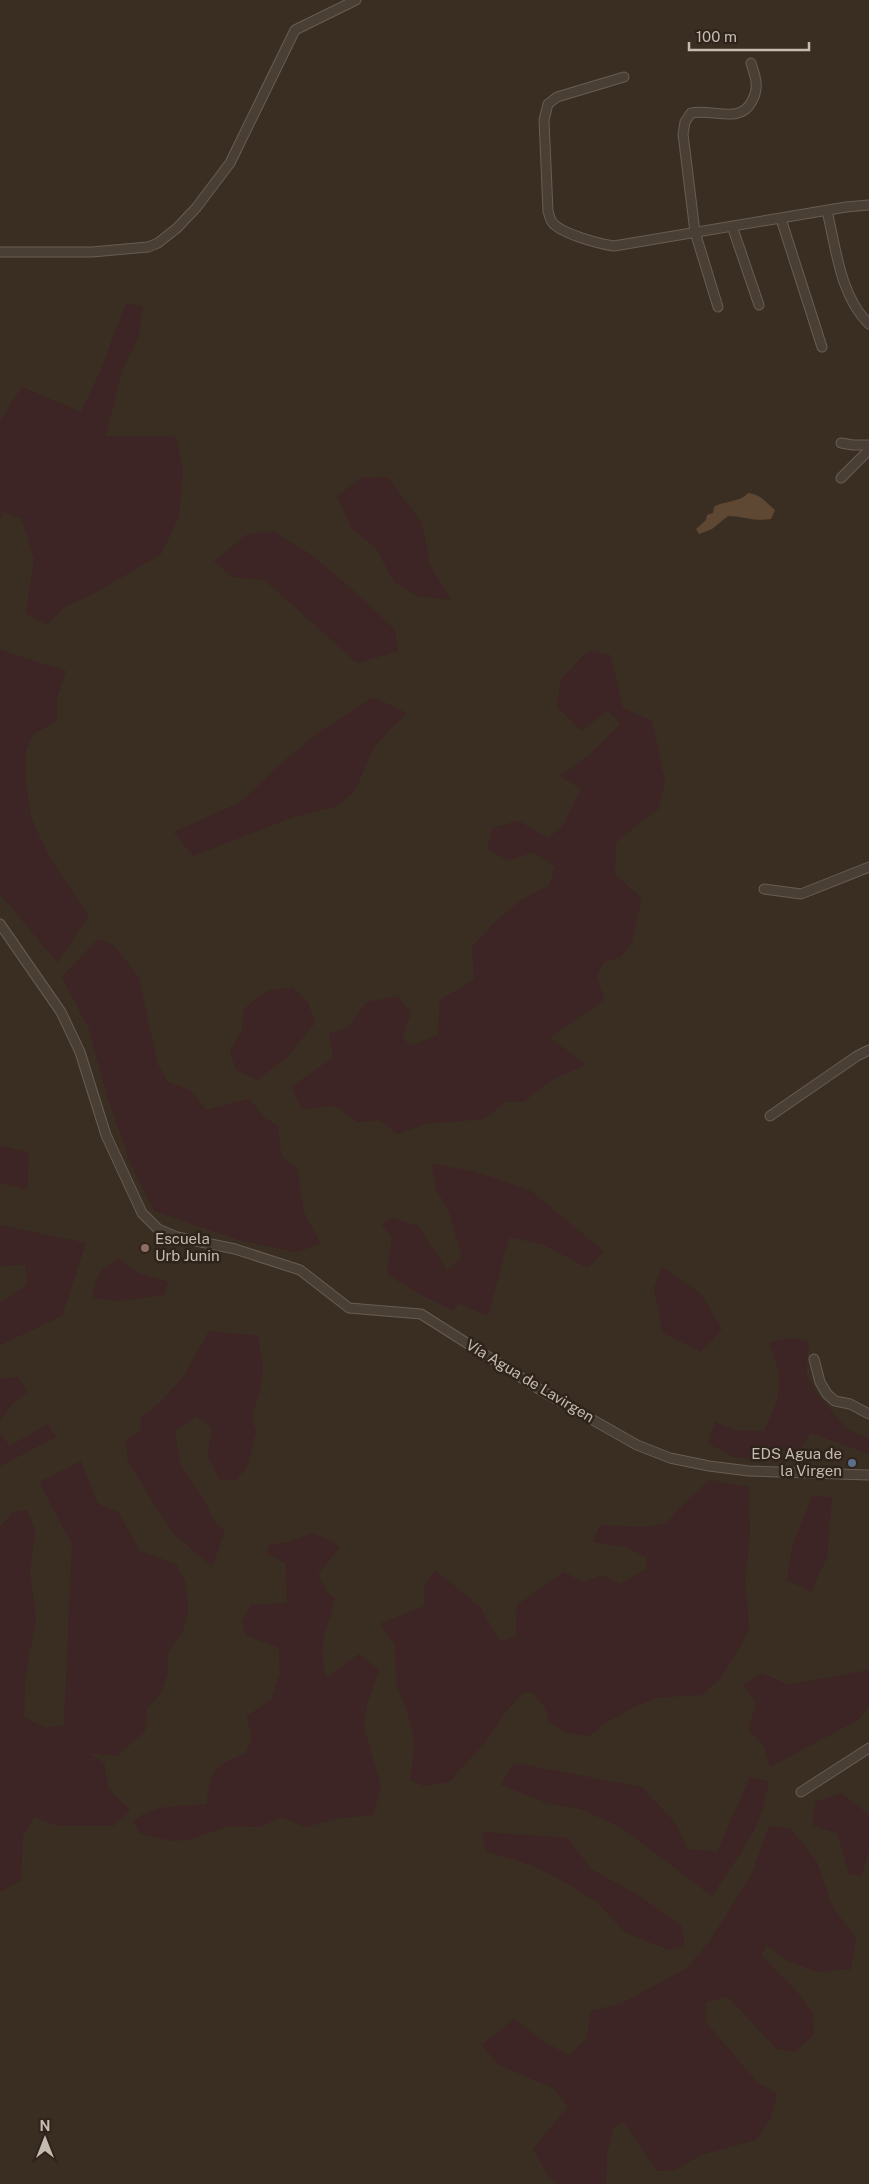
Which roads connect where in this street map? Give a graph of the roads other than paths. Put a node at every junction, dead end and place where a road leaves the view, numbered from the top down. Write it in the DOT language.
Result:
graph roads {
  1 [pos="356,0"];
  2 [pos="751,62"];
  3 [pos="624,77"];
  4 [pos="869,205"];
  5 [pos="827,211"];
  6 [pos="781,219"];
  7 [pos="732,226"];
  8 [pos="695,232"];
  9 [pos="0,252"];
  10 [pos="759,305"];
  11 [pos="718,307"];
  12 [pos="869,324"];
  13 [pos="822,347"];
  14 [pos="841,443"];
  15 [pos="869,445"];
  16 [pos="869,450"];
  17 [pos="841,478"];
  18 [pos="869,867"];
  19 [pos="764,889"];
  20 [pos="0,924"];
  21 [pos="869,1050"];
  22 [pos="770,1116"];
  23 [pos="814,1360"];
  24 [pos="869,1414"];
  25 [pos="869,1475"];
  26 [pos="869,1748"];
  27 [pos="801,1792"];
  1 -- 9 [label="street"];
  2 -- 8 [label="street"];
  3 -- 8 [label="street"];
  4 -- 5 [label="street"];
  5 -- 6 [label="street"];
  5 -- 12 [label="street"];
  6 -- 7 [label="street"];
  6 -- 13 [label="street"];
  7 -- 8 [label="street"];
  7 -- 10 [label="street"];
  8 -- 11 [label="street"];
  14 -- 15 [label="street"];
  16 -- 17 [label="street"];
  18 -- 19 [label="street"];
  20 -- 25 [label="street, Vía Agua de Lavirgen"];
  21 -- 22 [label="street"];
  23 -- 24 [label="street"];
  26 -- 27 [label="street"];
}
